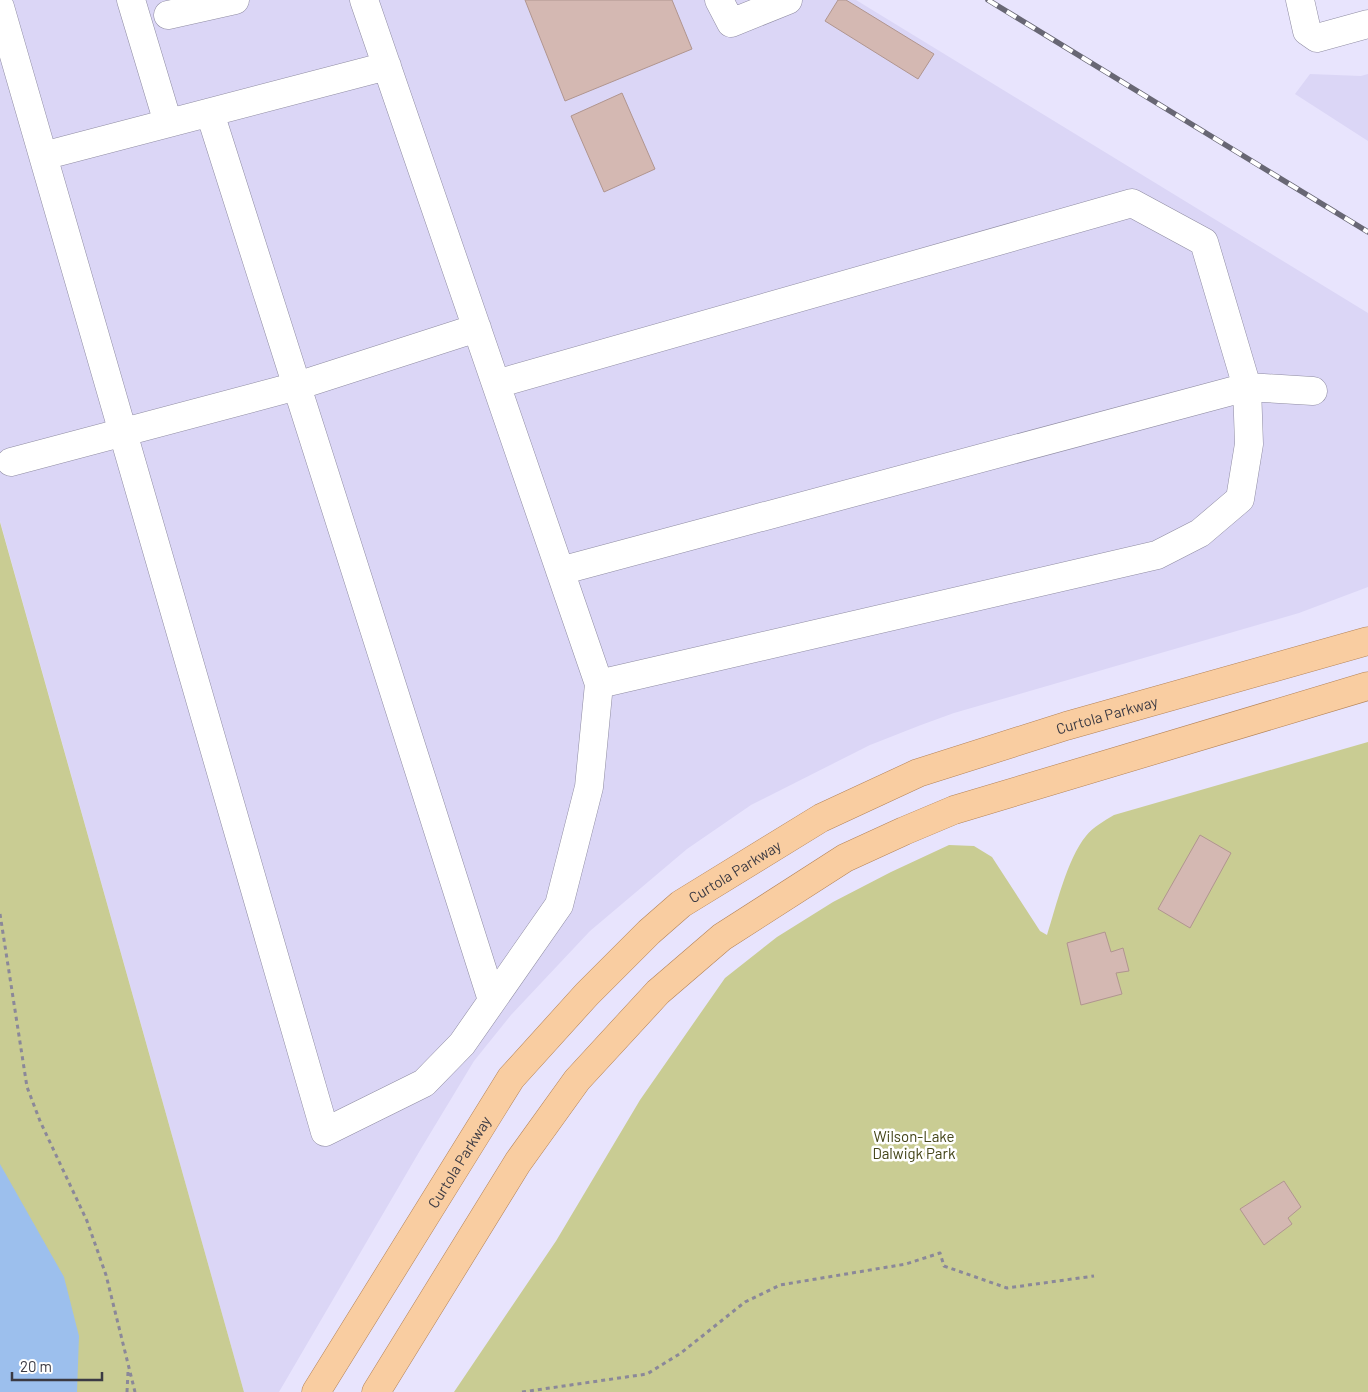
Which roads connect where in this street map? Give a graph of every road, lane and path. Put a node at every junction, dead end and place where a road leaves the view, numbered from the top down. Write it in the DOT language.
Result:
graph roads {
  1 [pos="131,0"];
  2 [pos="234,0"];
  3 [pos="364,0"];
  4 [pos="719,0"];
  5 [pos="788,0"];
  6 [pos="1300,0"];
  7 [pos="0,6"];
  8 [pos="168,16"];
  9 [pos="1368,24"];
  10 [pos="387,66"];
  11 [pos="210,113"];
  12 [pos="168,123"];
  13 [pos="43,156"];
  14 [pos="477,328"];
  15 [pos="496,384"];
  16 [pos="297,386"];
  17 [pos="1247,387"];
  18 [pos="1313,391"];
  19 [pos="123,432"];
  20 [pos="11,462"];
  21 [pos="560,571"];
  22 [pos="1368,640"];
  23 [pos="599,684"];
  24 [pos="1368,686"];
  25 [pos="0,914"];
  26 [pos="492,1000"];
  27 [pos="1094,1276"];
  28 [pos="128,1366"];
  29 [pos="127,1392"];
  30 [pos="135,1392"];
  31 [pos="316,1392"];
  32 [pos="376,1392"];
  33 [pos="522,1392"];
  1 -- 12 [label="lane"];
  2 -- 8 [label="lane"];
  3 -- 10 [label="lane"];
  4 -- 5 [label="lane"];
  6 -- 9 [label="lane"];
  7 -- 13 [label="lane"];
  10 -- 11 [label="lane"];
  10 -- 14 [label="lane"];
  11 -- 12 [label="lane"];
  11 -- 16 [label="lane"];
  12 -- 13 [label="lane"];
  13 -- 19 [label="lane"];
  14 -- 15 [label="lane"];
  14 -- 16 [label="lane"];
  15 -- 17 [label="lane"];
  15 -- 21 [label="lane"];
  16 -- 19 [label="lane"];
  16 -- 26 [label="lane"];
  17 -- 18 [label="lane"];
  17 -- 21 [label="lane"];
  17 -- 23 [label="lane"];
  19 -- 20 [label="lane"];
  19 -- 26 [label="lane"];
  21 -- 23 [label="lane"];
  22 -- 31 [label="main road, Curtola Parkway"];
  23 -- 26 [label="lane"];
  24 -- 32 [label="main road"];
  25 -- 28 [label="path"];
  27 -- 33 [label="path"];
  28 -- 29 [label="path"];
  28 -- 30 [label="path"];
}
